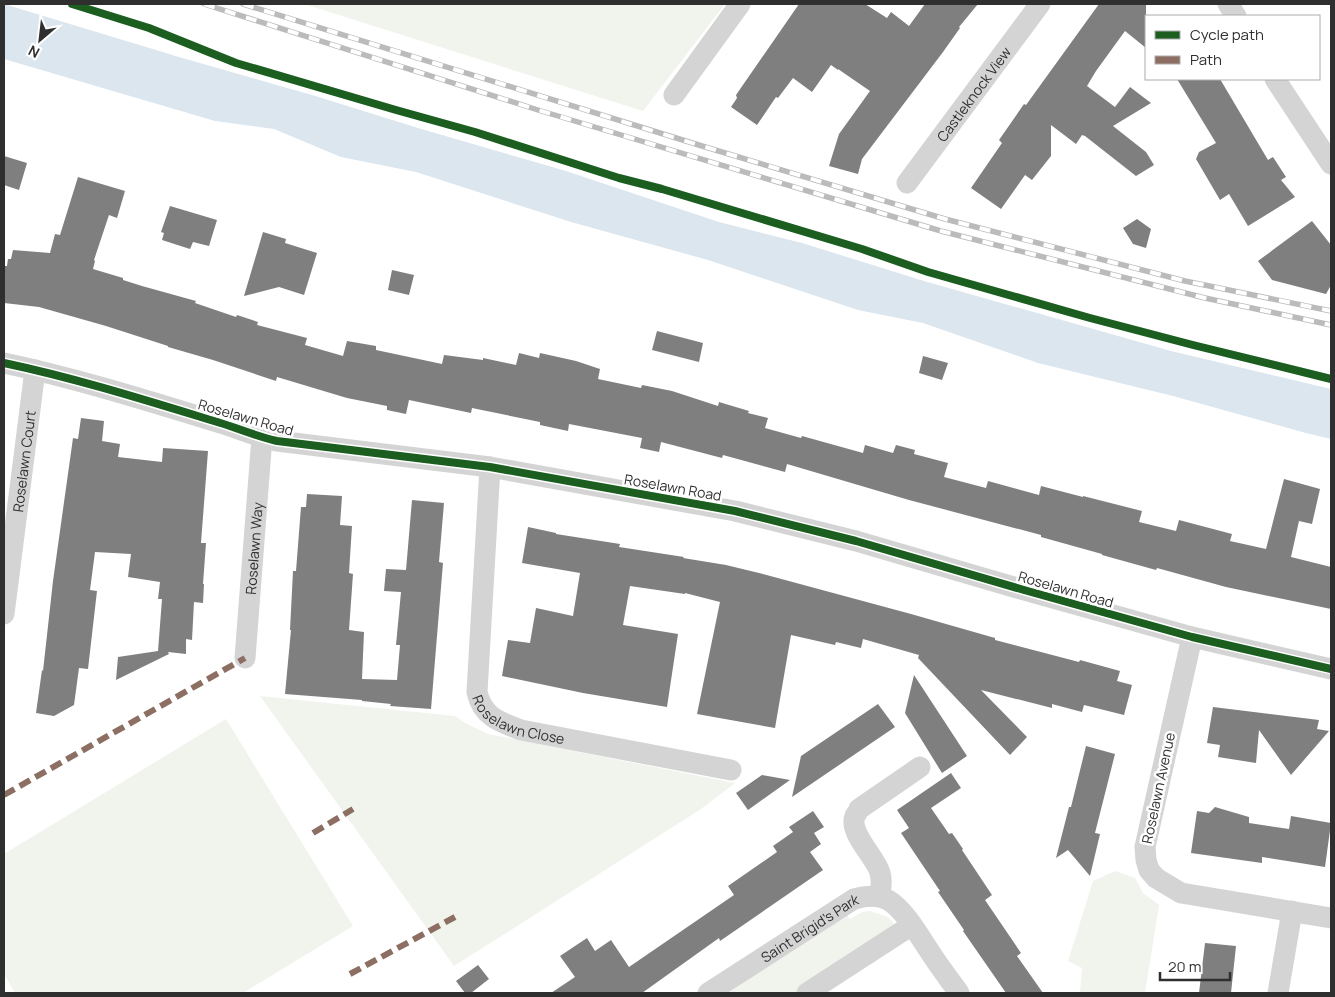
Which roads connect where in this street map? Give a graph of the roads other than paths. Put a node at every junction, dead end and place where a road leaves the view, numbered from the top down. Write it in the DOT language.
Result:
graph roads {
  1 [pos="740,4"];
  2 [pos="1040,4"];
  3 [pos="1228,4"];
  4 [pos="1235,15"];
  5 [pos="1277,80"];
  6 [pos="674,95"];
  7 [pos="1331,164"];
  8 [pos="907,183"];
  9 [pos="4,363"];
  10 [pos="35,370"];
  11 [pos="262,437"];
  12 [pos="490,467"];
  13 [pos="4,614"];
  14 [pos="1192,637"];
  15 [pos="245,658"];
  16 [pos="1331,669"];
  17 [pos="920,767"];
  18 [pos="731,770"];
  19 [pos="879,896"];
  20 [pos="1292,911"];
  21 [pos="1331,918"];
  22 [pos="912,925"];
  23 [pos="708,993"];
  24 [pos="807,993"];
  25 [pos="959,993"];
  26 [pos="1278,993"];
  1 -- 6 [label="street"];
  2 -- 8 [label="street, Castleknock View"];
  3 -- 4 [label="street"];
  5 -- 7 [label="street"];
  9 -- 10 [label="street, Roselawn Road"];
  10 -- 11 [label="street, Roselawn Road"];
  10 -- 13 [label="street, Roselawn Court"];
  11 -- 12 [label="street, Roselawn Road"];
  11 -- 15 [label="street, Roselawn Way"];
  12 -- 14 [label="street, Roselawn Road"];
  12 -- 18 [label="street, Roselawn Close"];
  14 -- 16 [label="street, Roselawn Road"];
  14 -- 20 [label="street, Roselawn Avenue"];
  17 -- 19 [label="street"];
  19 -- 22 [label="street, Saint Brigid's Park"];
  19 -- 23 [label="street, Saint Brigid's Park"];
  20 -- 21 [label="street, Roselawn Avenue"];
  20 -- 26 [label="street"];
  22 -- 24 [label="street"];
  22 -- 25 [label="street, Saint Brigid's Park"];
}
